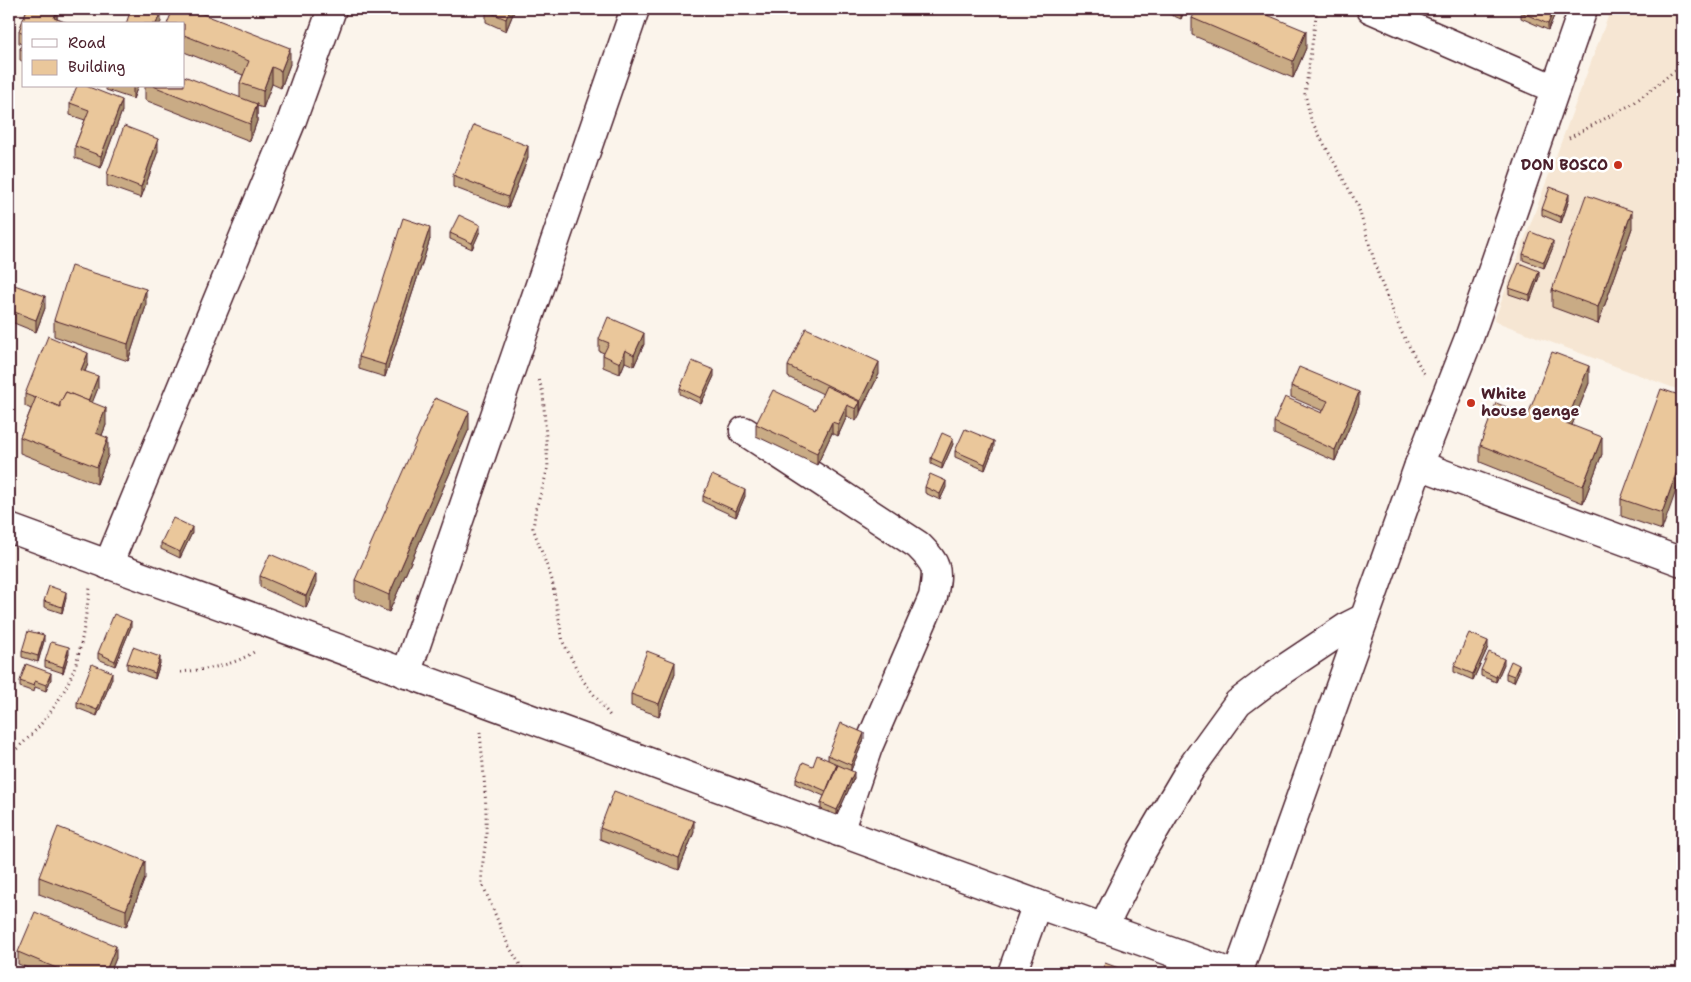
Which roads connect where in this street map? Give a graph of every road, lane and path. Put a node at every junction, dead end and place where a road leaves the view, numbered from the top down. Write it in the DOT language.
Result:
graph roads {
  1 [pos="332,9"];
  2 [pos="635,9"];
  3 [pos="1317,9"];
  4 [pos="1371,9"];
  5 [pos="1582,9"];
  6 [pos="1682,66"];
  7 [pos="1555,89"];
  8 [pos="1531,158"];
  9 [pos="538,374"];
  10 [pos="1441,408"];
  11 [pos="744,431"];
  12 [pos="1419,465"];
  13 [pos="9,528"];
  14 [pos="1682,562"];
  15 [pos="102,563"];
  16 [pos="1364,618"];
  17 [pos="285,630"];
  18 [pos="181,672"];
  19 [pos="406,674"];
  20 [pos="477,700"];
  21 [pos="617,723"];
  22 [pos="9,755"];
  23 [pos="839,832"];
  24 [pos="1037,904"];
  25 [pos="1103,928"];
  26 [pos="525,973"];
  27 [pos="1012,973"];
  28 [pos="1231,973"];
  29 [pos="1238,973"];
  1 -- 15 [label="street"];
  2 -- 19 [label="street"];
  3 -- 10 [label="path"];
  4 -- 7 [label="street"];
  5 -- 7 [label="street"];
  6 -- 8 [label="path"];
  7 -- 8 [label="street"];
  8 -- 10 [label="street"];
  9 -- 21 [label="path"];
  10 -- 12 [label="street"];
  11 -- 23 [label="street"];
  12 -- 14 [label="street"];
  12 -- 16 [label="street"];
  13 -- 15 [label="street"];
  15 -- 17 [label="street"];
  15 -- 22 [label="path"];
  16 -- 25 [label="street"];
  16 -- 29 [label="street"];
  17 -- 18 [label="path"];
  17 -- 19 [label="street"];
  19 -- 20 [label="street"];
  20 -- 23 [label="street"];
  20 -- 26 [label="path"];
  23 -- 24 [label="street"];
  24 -- 25 [label="street"];
  24 -- 27 [label="street"];
  25 -- 28 [label="street"];
}
